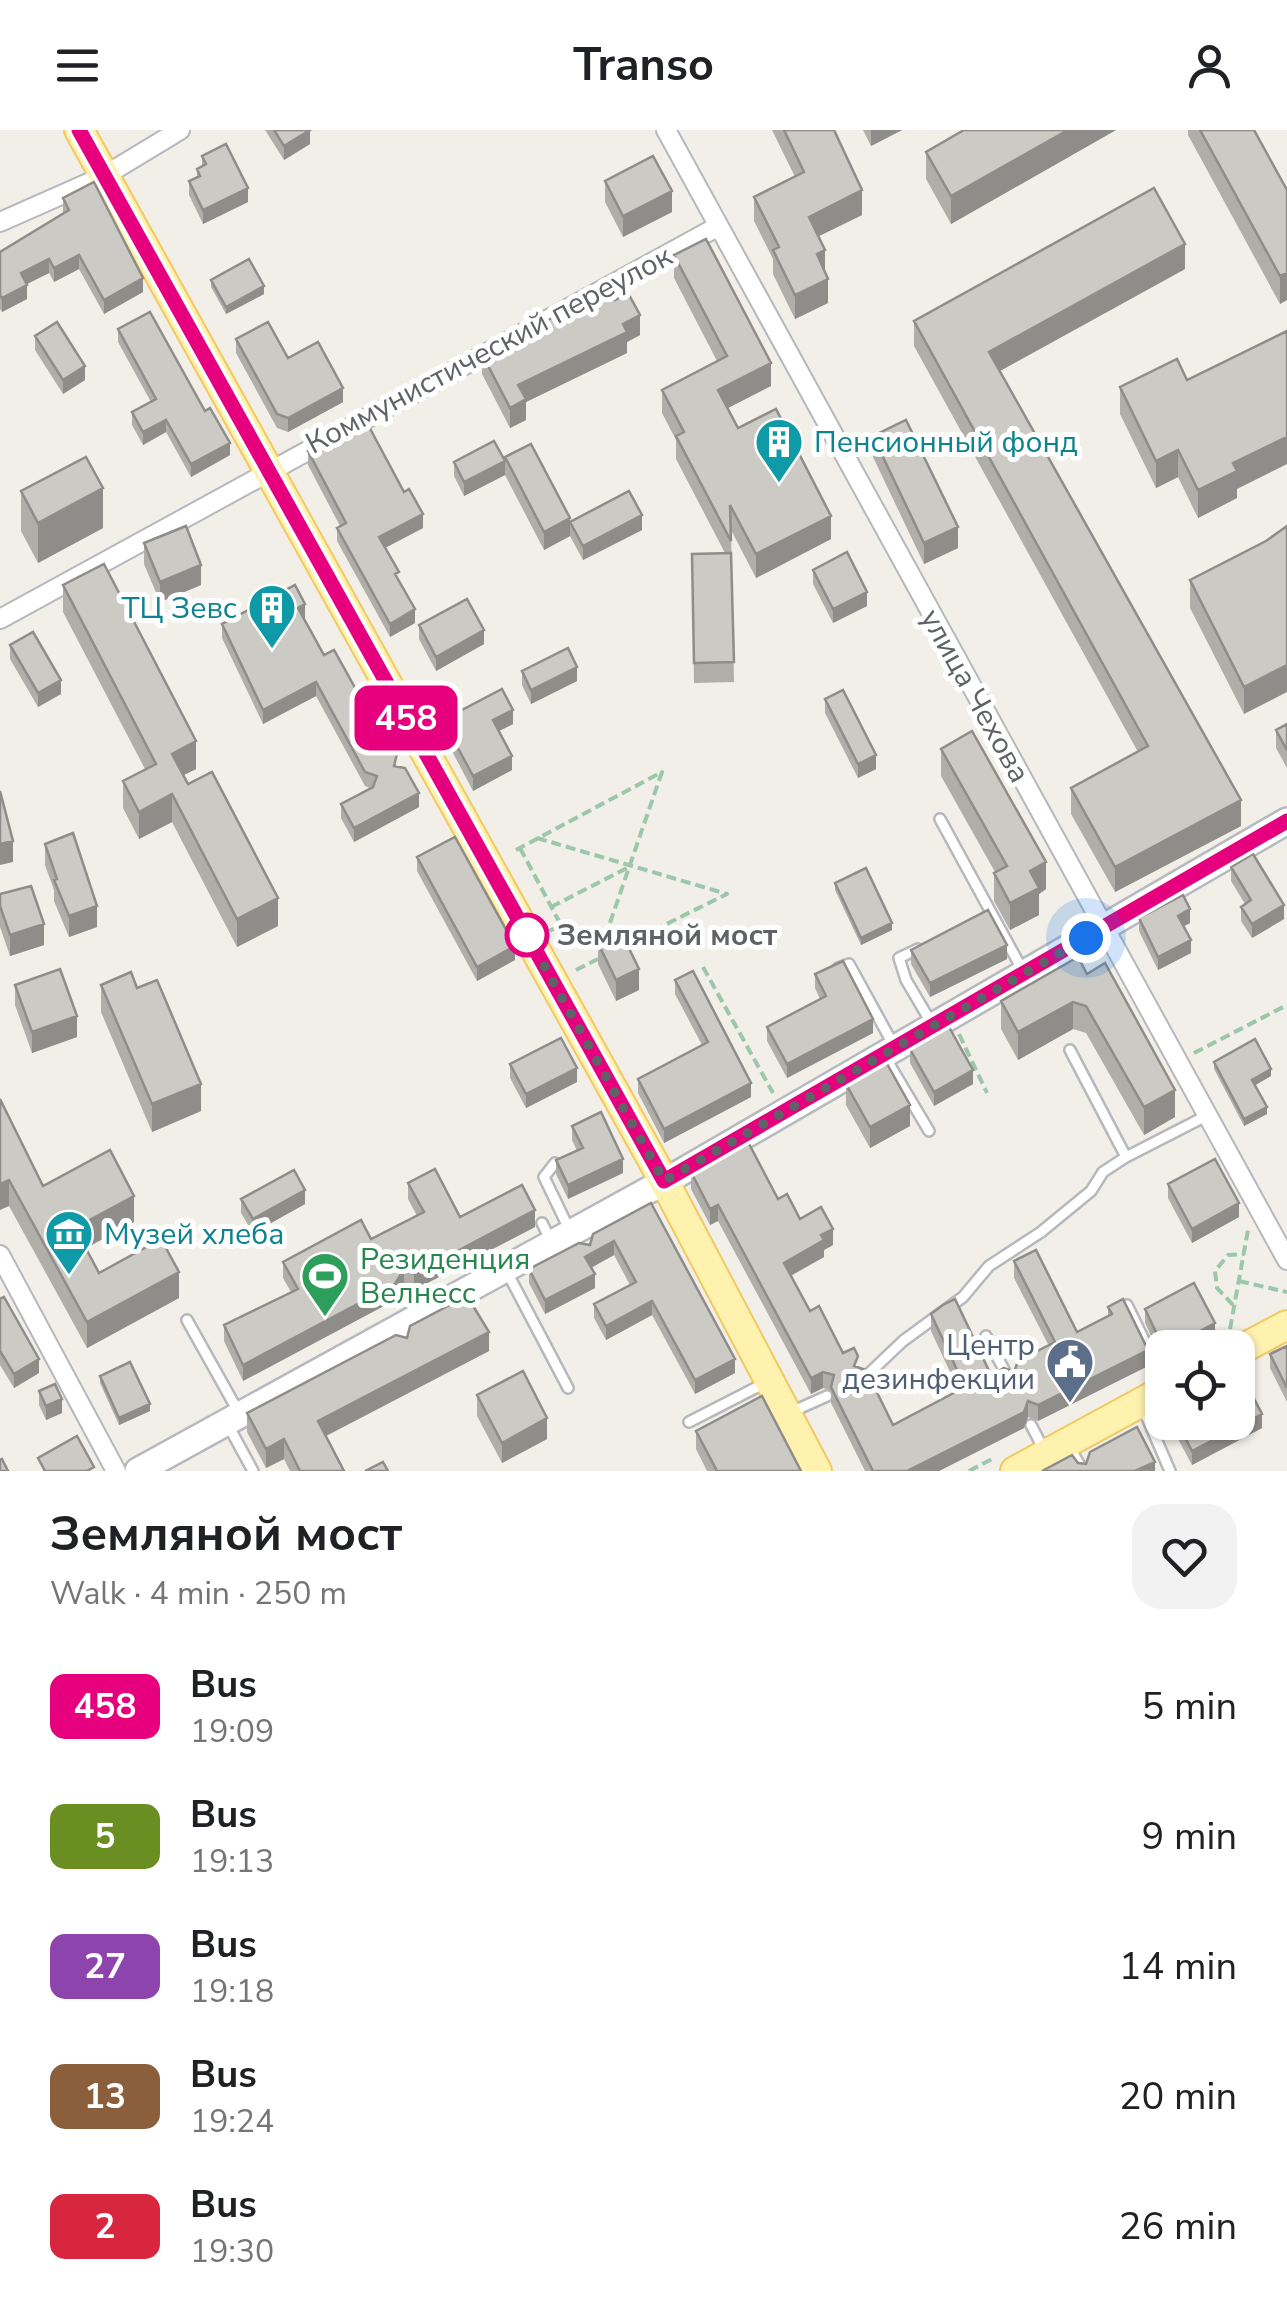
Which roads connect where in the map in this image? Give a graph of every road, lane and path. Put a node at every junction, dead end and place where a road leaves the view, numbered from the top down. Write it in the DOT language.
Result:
graph roads {
  1 [pos="79,130"];
  2 [pos="180,130"];
  3 [pos="666,130"];
  4 [pos="104,176"];
  5 [pos="0,222"];
  6 [pos="716,228"];
  7 [pos="267,470"];
  8 [pos="0,619"];
  9 [pos="940,820"];
  10 [pos="1287,821"];
  11 [pos="537,838"];
  12 [pos="630,866"];
  13 [pos="551,907"];
  14 [pos="992,913"];
  15 [pos="976,920"];
  16 [pos="1103,928"];
  17 [pos="930,943"];
  18 [pos="552,947"];
  19 [pos="703,967"];
  20 [pos="822,973"];
  21 [pos="1024,974"];
  22 [pos="1287,1005"];
  23 [pos="941,1022"];
  24 [pos="1070,1050"];
  25 [pos="889,1052"];
  26 [pos="1180,1061"];
  27 [pos="986,1092"];
  28 [pos="773,1093"];
  29 [pos="1210,1114"];
  30 [pos="928,1131"];
  31 [pos="1126,1157"];
  32 [pos="555,1163"];
  33 [pos="664,1181"];
  34 [pos="1256,1225"];
  35 [pos="565,1234"];
  36 [pos="1244,1254"];
  37 [pos="0,1256"];
  38 [pos="1287,1260"];
  39 [pos="506,1270"];
  40 [pos="1239,1281"];
  41 [pos="1287,1292"];
  42 [pos="407,1293"];
  43 [pos="1128,1305"];
  44 [pos="1233,1305"];
  45 [pos="420,1316"];
  46 [pos="187,1320"];
  47 [pos="1287,1325"];
  48 [pos="1233,1330"];
  49 [pos="986,1336"];
  50 [pos="1255,1336"];
  51 [pos="1145,1341"];
  52 [pos="862,1380"];
  53 [pos="769,1381"];
  54 [pos="1011,1381"];
  55 [pos="568,1388"];
  56 [pos="827,1396"];
  57 [pos="1145,1401"];
  58 [pos="787,1414"];
  59 [pos="233,1419"];
  60 [pos="689,1422"];
  61 [pos="1030,1425"];
  62 [pos="1162,1440"];
  63 [pos="1057,1449"];
  64 [pos="116,1471"];
  65 [pos="138,1471"];
  66 [pos="253,1471"];
  67 [pos="818,1471"];
  68 [pos="1015,1471"];
  69 [pos="1084,1471"];
  70 [pos="1170,1471"];
  1 -- 4 [label="main road"];
  2 -- 4 [label="street"];
  3 -- 6 [label="street, улица Чехова"];
  4 -- 5 [label="street"];
  4 -- 7 [label="main road"];
  6 -- 7 [label="street, Коммунистический переулок"];
  6 -- 16 [label="street, улица Чехова"];
  7 -- 8 [label="street, Коммунистический переулок"];
  7 -- 33 [label="main road"];
  9 -- 14 [label="lane"];
  10 -- 16 [label="street"];
  11 -- 12 [label="path"];
  11 -- 12 [label="path"];
  11 -- 13 [label="path"];
  12 -- 12 [label="path"];
  12 -- 13 [label="path"];
  13 -- 18 [label="path"];
  14 -- 15 [label="lane"];
  14 -- 21 [label="lane"];
  16 -- 21 [label="street"];
  16 -- 26 [label="street, улица Чехова"];
  17 -- 23 [label="lane"];
  19 -- 28 [label="path"];
  20 -- 25 [label="lane"];
  21 -- 23 [label="street"];
  22 -- 26 [label="path"];
  23 -- 25 [label="street"];
  23 -- 27 [label="path"];
  24 -- 31 [label="lane"];
  25 -- 30 [label="lane"];
  25 -- 33 [label="street"];
  26 -- 29 [label="street, улица Чехова"];
  29 -- 31 [label="lane"];
  29 -- 38 [label="street, улица Чехова"];
  31 -- 52 [label="lane"];
  32 -- 35 [label="lane"];
  33 -- 35 [label="street"];
  33 -- 53 [label="main road"];
  34 -- 36 [label="path"];
  35 -- 39 [label="street"];
  36 -- 40 [label="path"];
  36 -- 44 [label="path"];
  37 -- 64 [label="street"];
  39 -- 45 [label="street"];
  39 -- 55 [label="lane"];
  40 -- 41 [label="path"];
  40 -- 44 [label="path"];
  42 -- 45 [label="lane"];
  43 -- 51 [label="lane"];
  44 -- 48 [label="path"];
  45 -- 59 [label="street"];
  46 -- 59 [label="lane"];
  47 -- 50 [label="main road"];
  49 -- 54 [label="lane"];
  53 -- 58 [label="main road"];
  53 -- 60 [label="lane"];
  56 -- 58 [label="lane"];
  57 -- 63 [label="main road"];
  58 -- 67 [label="main road"];
  59 -- 65 [label="street"];
  59 -- 66 [label="lane"];
  61 -- 63 [label="lane"];
  62 -- 70 [label="lane"];
  63 -- 68 [label="main road"];
  63 -- 69 [label="lane"];
}
